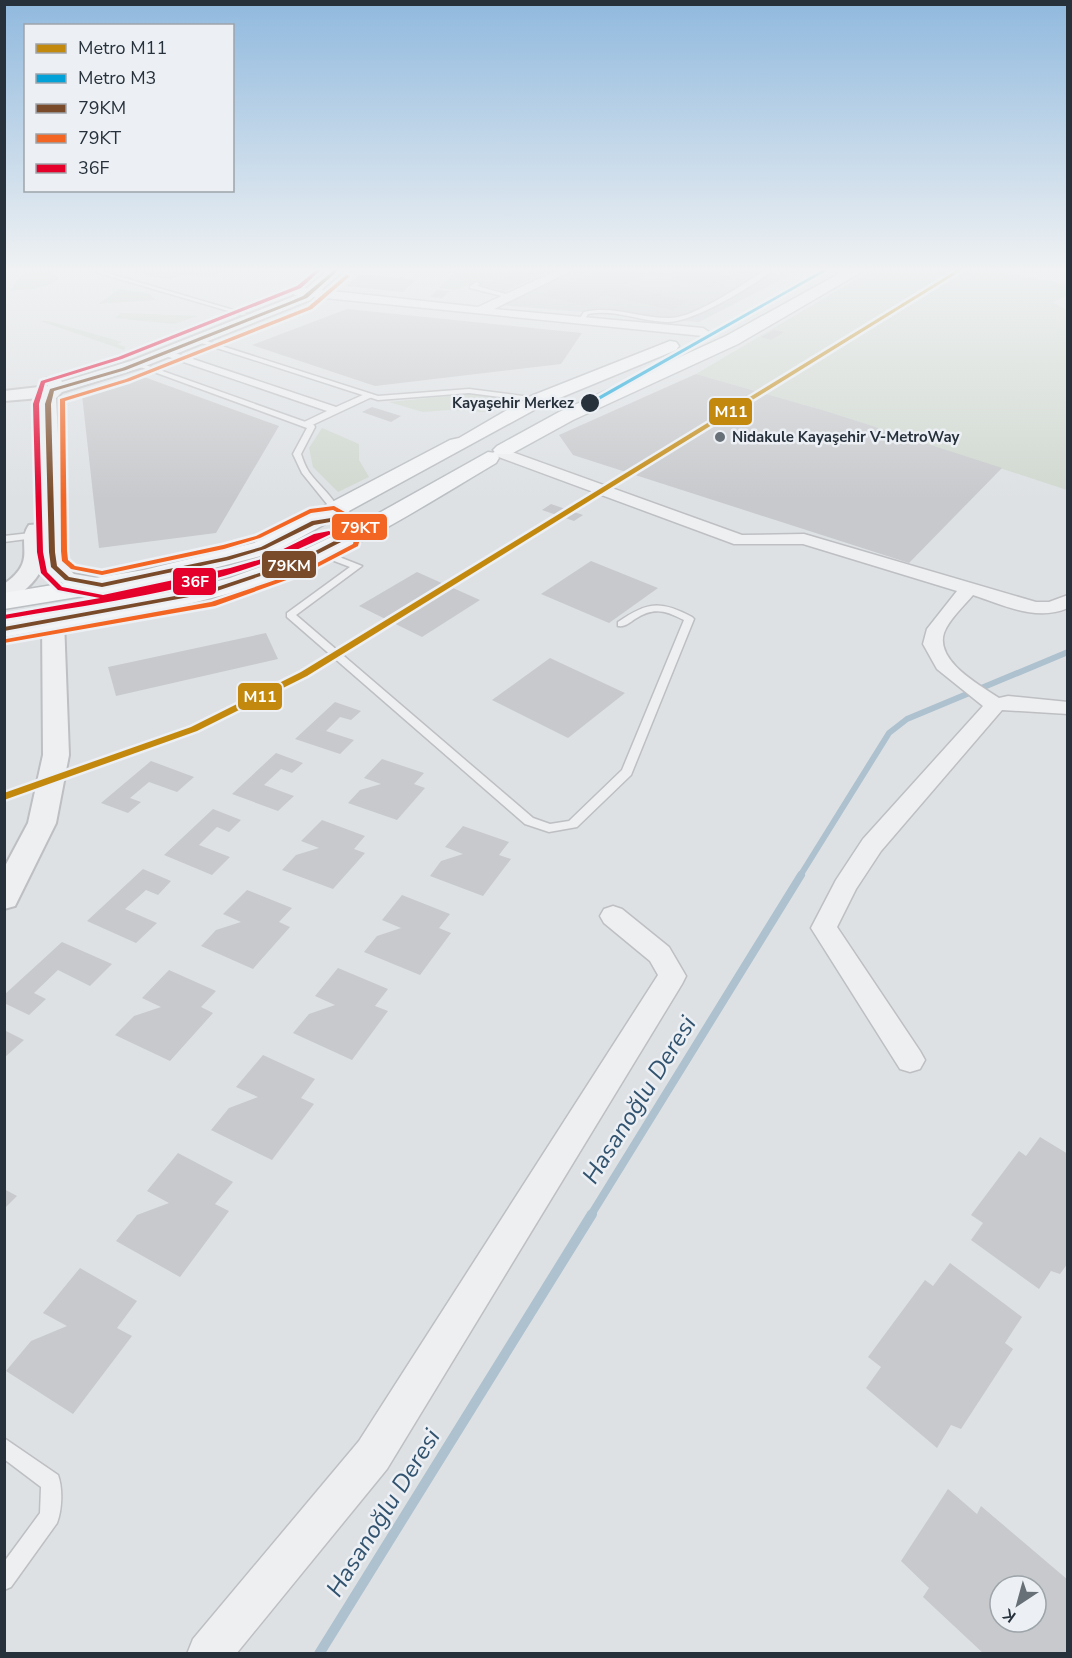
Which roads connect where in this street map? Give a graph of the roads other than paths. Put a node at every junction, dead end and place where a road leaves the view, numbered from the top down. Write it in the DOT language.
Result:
graph roads {
  1 [pos="172,344"];
  2 [pos="187,344"];
  3 [pos="210,344"];
  4 [pos="666,344"];
  5 [pos="674,344"];
  6 [pos="721,344"];
  7 [pos="665,348"];
  8 [pos="166,353"];
  9 [pos="131,362"];
  10 [pos="52,385"];
  11 [pos="4,388"];
  12 [pos="25,390"];
  13 [pos="4,396"];
  14 [pos="369,396"];
  15 [pos="538,400"];
  16 [pos="338,411"];
  17 [pos="308,424"];
  18 [pos="463,442"];
  19 [pos="498,453"];
  20 [pos="334,532"];
  21 [pos="44,534"];
  22 [pos="4,539"];
  23 [pos="102,585"];
  24 [pos="968,590"];
  25 [pos="4,594"];
  26 [pos="4,600"];
  27 [pos="1068,601"];
  28 [pos="53,620"];
  29 [pos="621,624"];
  30 [pos="4,629"];
  31 [pos="980,694"];
  32 [pos="1068,708"];
  33 [pos="4,898"];
  34 [pos="613,916"];
  35 [pos="910,1060"];
  36 [pos="4,1448"];
  37 [pos="4,1580"];
  38 [pos="208,1653"];
  1 -- 9 [label="street"];
  2 -- 8 [label="street"];
  3 -- 14 [label="lane"];
  4 -- 7 [label="street"];
  5 -- 7 [label="main road"];
  6 -- 19 [label="main road"];
  7 -- 15 [label="main road"];
  8 -- 9 [label="street"];
  8 -- 16 [label="street"];
  9 -- 10 [label="street"];
  9 -- 17 [label="lane"];
  10 -- 12 [label="street"];
  10 -- 21 [label="street"];
  11 -- 12 [label="street"];
  12 -- 13 [label="street"];
  12 -- 21 [label="street"];
  14 -- 15 [label="lane"];
  14 -- 16 [label="street"];
  15 -- 18 [label="main road"];
  16 -- 17 [label="street"];
  17 -- 20 [label="lane"];
  18 -- 19 [label="main road"];
  18 -- 20 [label="main road"];
  19 -- 20 [label="main road"];
  19 -- 24 [label="street"];
  20 -- 23 [label="main road"];
  20 -- 28 [label="main road"];
  20 -- 29 [label="lane"];
  21 -- 22 [label="lane"];
  21 -- 23 [label="street"];
  21 -- 25 [label="street"];
  23 -- 26 [label="main road"];
  24 -- 27 [label="street"];
  24 -- 31 [label="street"];
  28 -- 30 [label="main road"];
  28 -- 33 [label="street"];
  31 -- 32 [label="street"];
  31 -- 35 [label="street"];
  34 -- 38 [label="street"];
  36 -- 37 [label="lane"];
}
